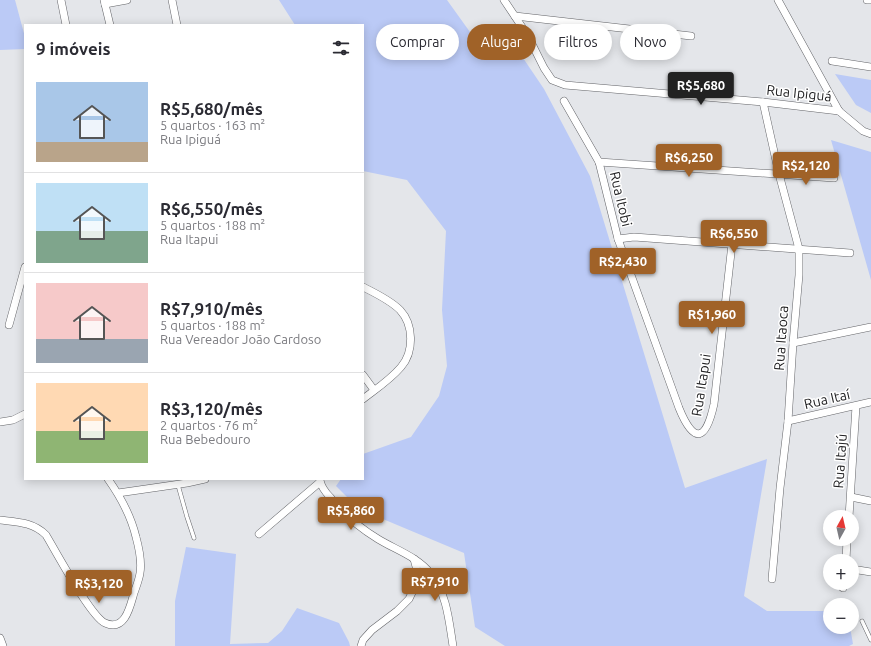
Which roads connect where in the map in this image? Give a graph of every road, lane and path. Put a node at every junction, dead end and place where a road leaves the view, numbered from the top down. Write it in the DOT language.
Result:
graph roads {
  1 [pos="61,0"];
  2 [pos="127,0"];
  3 [pos="172,0"];
  4 [pos="504,0"];
  5 [pos="778,0"];
  6 [pos="867,0"];
  7 [pos="871,0"];
  8 [pos="105,2"];
  9 [pos="515,16"];
  10 [pos="66,24"];
  11 [pos="110,24"];
  12 [pos="177,24"];
  13 [pos="691,36"];
  14 [pos="832,61"];
  15 [pos="871,67"];
  16 [pos="564,101"];
  17 [pos="763,102"];
  18 [pos="839,110"];
  19 [pos="871,134"];
  20 [pos="599,162"];
  21 [pos="779,174"];
  22 [pos="834,178"];
  23 [pos="618,239"];
  24 [pos="732,244"];
  25 [pos="799,249"];
  26 [pos="850,253"];
  27 [pos="24,271"];
  28 [pos="364,288"];
  29 [pos="9,325"];
  30 [pos="871,327"];
  31 [pos="793,343"];
  32 [pos="364,376"];
  33 [pos="374,390"];
  34 [pos="364,398"];
  35 [pos="871,402"];
  36 [pos="856,406"];
  37 [pos="24,414"];
  38 [pos="788,421"];
  39 [pos="0,422"];
  40 [pos="701,433"];
  41 [pos="109,480"];
  42 [pos="199,480"];
  43 [pos="320,481"];
  44 [pos="178,484"];
  45 [pos="118,493"];
  46 [pos="851,497"];
  47 [pos="871,501"];
  48 [pos="850,510"];
  49 [pos="0,520"];
  50 [pos="259,534"];
  51 [pos="194,538"];
  52 [pos="414,559"];
  53 [pos="859,570"];
  54 [pos="871,572"];
  55 [pos="772,579"];
  56 [pos="862,621"];
  57 [pos="0,638"];
  58 [pos="871,640"];
  59 [pos="3,646"];
  60 [pos="361,646"];
  61 [pos="454,646"];
  1 -- 10 [label="street"];
  2 -- 8 [label="street"];
  3 -- 12 [label="street"];
  4 -- 9 [label="street"];
  5 -- 18 [label="street"];
  6 -- 7 [label="street"];
  8 -- 11 [label="street"];
  9 -- 13 [label="street"];
  9 -- 17 [label="street, Rua Ipiguá"];
  14 -- 15 [label="street"];
  16 -- 20 [label="street, Rua Itobi"];
  17 -- 18 [label="street, Rua Ipiguá"];
  17 -- 21 [label="street, Rua Itaoca"];
  18 -- 19 [label="street"];
  20 -- 21 [label="street"];
  20 -- 23 [label="street, Rua Itobi"];
  21 -- 22 [label="street"];
  21 -- 25 [label="street, Rua Itaoca"];
  23 -- 24 [label="street"];
  23 -- 40 [label="street, Rua Itobi"];
  24 -- 25 [label="street"];
  24 -- 40 [label="street, Rua Itapui"];
  25 -- 26 [label="street"];
  25 -- 31 [label="street, Rua Itaoca"];
  27 -- 29 [label="street"];
  28 -- 33 [label="street"];
  30 -- 31 [label="street"];
  31 -- 38 [label="street, Rua Itaoca"];
  32 -- 33 [label="street"];
  33 -- 34 [label="street"];
  35 -- 36 [label="street, Rua Itaí"];
  36 -- 38 [label="street, Rua Itaí"];
  36 -- 46 [label="street, Rua Itajú"];
  37 -- 39 [label="street"];
  38 -- 55 [label="street, Rua Itaoca"];
  41 -- 45 [label="street"];
  42 -- 44 [label="street"];
  43 -- 50 [label="street"];
  43 -- 52 [label="street"];
  44 -- 45 [label="street"];
  44 -- 51 [label="lane"];
  45 -- 49 [label="street"];
  46 -- 47 [label="street"];
  46 -- 48 [label="street, Rua Itajú"];
  52 -- 60 [label="street"];
  52 -- 61 [label="street"];
  53 -- 54 [label="street"];
  56 -- 58 [label="lane"];
  57 -- 59 [label="street"];
}
